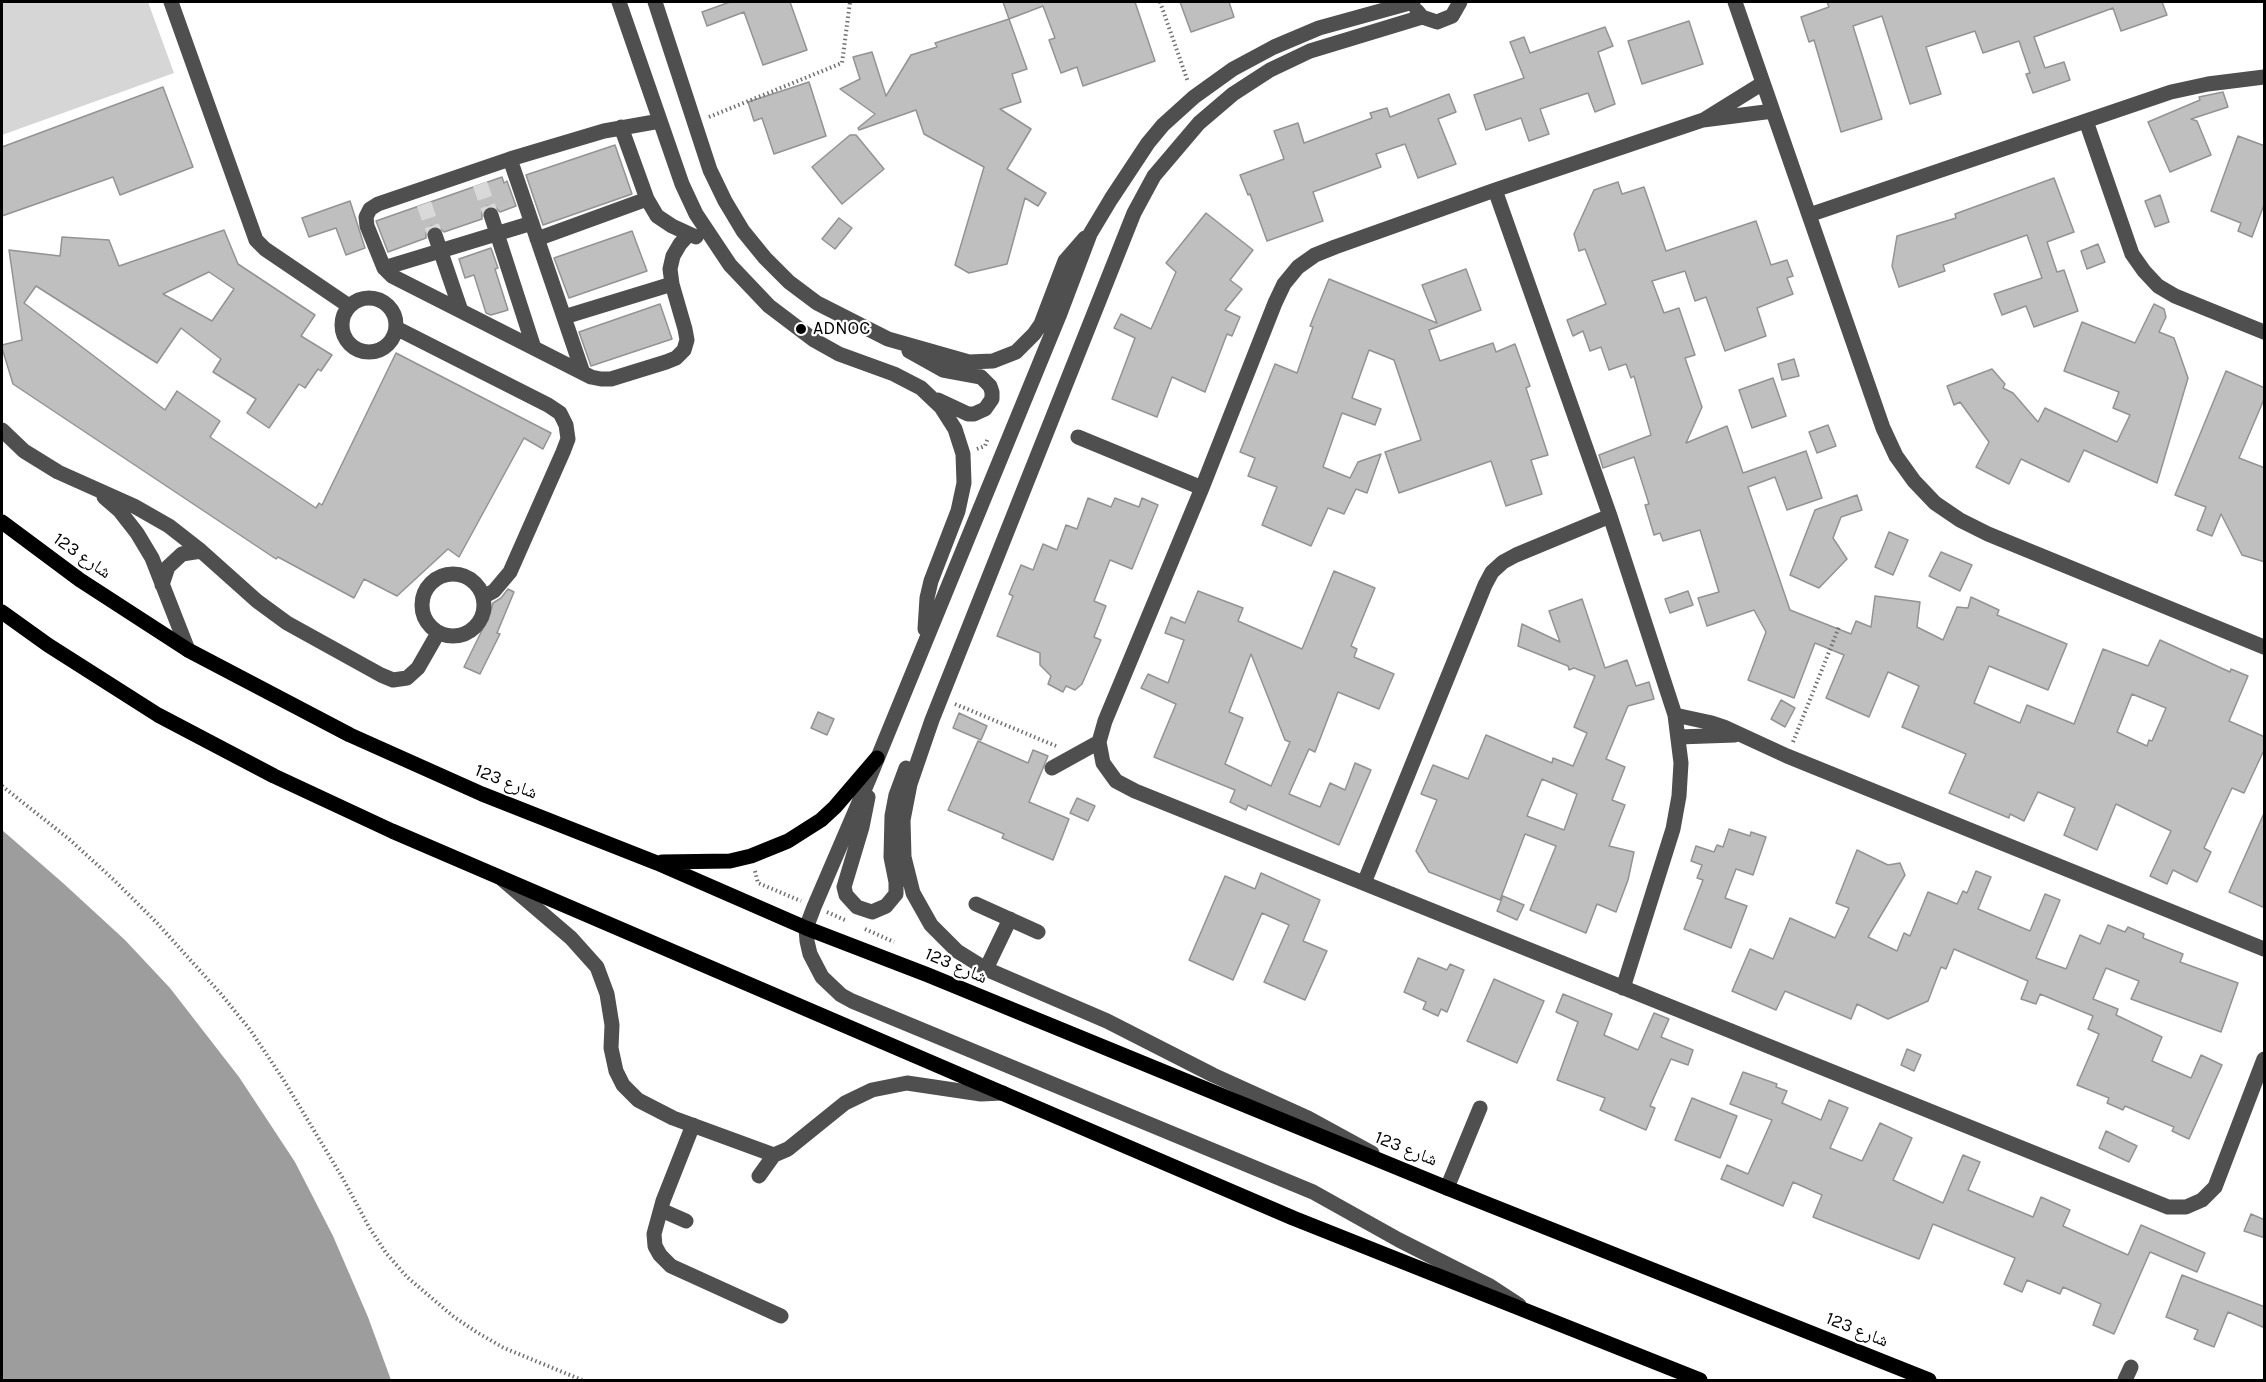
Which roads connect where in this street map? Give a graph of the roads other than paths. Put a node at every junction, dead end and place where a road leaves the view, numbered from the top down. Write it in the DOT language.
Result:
graph roads {
  1 [pos="171,2"];
  2 [pos="619,2"];
  3 [pos="655,2"];
  4 [pos="1413,2"];
  5 [pos="1735,2"];
  6 [pos="1461,4"];
  7 [pos="1422,17"];
  8 [pos="2265,77"];
  9 [pos="1763,83"];
  10 [pos="1773,111"];
  11 [pos="1702,120"];
  12 [pos="660,121"];
  13 [pos="2086,121"];
  14 [pos="621,127"];
  15 [pos="510,159"];
  16 [pos="1495,190"];
  17 [pos="647,199"];
  18 [pos="491,215"];
  19 [pos="1809,215"];
  20 [pos="532,223"];
  21 [pos="496,234"];
  22 [pos="689,234"];
  23 [pos="1090,234"];
  24 [pos="435,235"];
  25 [pos="537,238"];
  26 [pos="713,243"];
  27 [pos="440,250"];
  28 [pos="384,268"];
  29 [pos="672,284"];
  30 [pos="349,306"];
  31 [pos="461,311"];
  32 [pos="564,317"];
  33 [pos="396,328"];
  34 [pos="2265,332"];
  35 [pos="888,339"];
  36 [pos="534,348"];
  37 [pos="583,373"];
  38 [pos="932,398"];
  39 [pos="2,430"];
  40 [pos="1078,437"];
  41 [pos="1202,488"];
  42 [pos="97,491"];
  43 [pos="1610,516"];
  44 [pos="2,522"];
  45 [pos="201,550"];
  46 [pos="162,585"];
  47 [pos="483,597"];
  48 [pos="2,612"];
  49 [pos="438,633"];
  50 [pos="925,641"];
  51 [pos="2265,647"];
  52 [pos="188,650"];
  53 [pos="1675,716"];
  54 [pos="932,720"];
  55 [pos="1738,735"];
  56 [pos="1678,737"];
  57 [pos="1099,742"];
  58 [pos="877,758"];
  59 [pos="1052,768"];
  60 [pos="869,779"];
  61 [pos="657,863"];
  62 [pos="500,877"];
  63 [pos="1364,883"];
  64 [pos="976,904"];
  65 [pos="1010,920"];
  66 [pos="806,928"];
  67 [pos="1038,932"];
  68 [pos="2265,949"];
  69 [pos="986,969"];
  70 [pos="1623,988"];
  71 [pos="2265,1059"];
  72 [pos="1003,1094"];
  73 [pos="1480,1108"];
  74 [pos="693,1125"];
  75 [pos="774,1155"];
  76 [pos="1390,1164"];
  77 [pos="759,1176"];
  78 [pos="1447,1188"];
  79 [pos="661,1210"];
  80 [pos="686,1221"];
  81 [pos="1529,1313"];
  82 [pos="781,1316"];
  83 [pos="1700,1380"];
  84 [pos="1929,1380"];
  1 -- 30 [label="street"];
  2 -- 12 [label="street"];
  3 -- 35 [label="street"];
  4 -- 7 [label="street"];
  4 -- 23 [label="street"];
  5 -- 9 [label="street"];
  6 -- 7 [label="street"];
  7 -- 54 [label="street"];
  8 -- 13 [label="street"];
  9 -- 10 [label="street"];
  9 -- 11 [label="street"];
  10 -- 11 [label="street"];
  10 -- 19 [label="street"];
  11 -- 16 [label="street"];
  12 -- 14 [label="street"];
  12 -- 26 [label="street"];
  13 -- 19 [label="street"];
  13 -- 34 [label="street"];
  14 -- 15 [label="street"];
  14 -- 17 [label="street"];
  15 -- 20 [label="street"];
  15 -- 28 [label="street"];
  16 -- 41 [label="street"];
  16 -- 43 [label="street"];
  17 -- 22 [label="street"];
  17 -- 25 [label="street"];
  18 -- 21 [label="street"];
  19 -- 51 [label="street"];
  20 -- 21 [label="street"];
  20 -- 25 [label="street"];
  21 -- 27 [label="street"];
  21 -- 36 [label="street"];
  22 -- 26 [label="street"];
  22 -- 29 [label="street"];
  23 -- 35 [label="street"];
  23 -- 50 [label="street"];
  24 -- 27 [label="street"];
  25 -- 32 [label="street"];
  26 -- 38 [label="street"];
  27 -- 28 [label="street"];
  27 -- 31 [label="street"];
  28 -- 31 [label="street"];
  29 -- 32 [label="street"];
  29 -- 37 [label="street"];
  30 -- 33 [label="street"];
  30 -- 33 [label="street"];
  31 -- 36 [label="street"];
  32 -- 37 [label="street"];
  33 -- 47 [label="street"];
  35 -- 38 [label="street"];
  36 -- 37 [label="street"];
  38 -- 50 [label="street"];
  39 -- 42 [label="street"];
  40 -- 41 [label="street"];
  41 -- 57 [label="street"];
  42 -- 45 [label="street"];
  42 -- 46 [label="street"];
  43 -- 53 [label="street"];
  43 -- 63 [label="street"];
  44 -- 52 [label="main road, شارع 123"];
  45 -- 46 [label="street"];
  45 -- 49 [label="street"];
  46 -- 52 [label="street"];
  47 -- 49 [label="street"];
  47 -- 49 [label="street"];
  48 -- 62 [label="main road"];
  50 -- 58 [label="street"];
  52 -- 61 [label="main road, شارع 123"];
  53 -- 55 [label="street"];
  53 -- 56 [label="street"];
  54 -- 60 [label="street"];
  54 -- 69 [label="street"];
  55 -- 56 [label="street"];
  55 -- 68 [label="street"];
  56 -- 70 [label="street"];
  57 -- 59 [label="street"];
  57 -- 63 [label="street"];
  58 -- 60 [label="street"];
  58 -- 61 [label="main road"];
  60 -- 66 [label="street"];
  61 -- 66 [label="main road, شارع 123"];
  62 -- 72 [label="main road"];
  62 -- 74 [label="street"];
  63 -- 70 [label="street"];
  64 -- 65 [label="street"];
  65 -- 67 [label="street"];
  65 -- 69 [label="street"];
  66 -- 76 [label="main road, شارع 123"];
  66 -- 81 [label="street"];
  69 -- 76 [label="street"];
  70 -- 71 [label="street"];
  72 -- 75 [label="street"];
  72 -- 81 [label="main road"];
  73 -- 78 [label="street"];
  74 -- 75 [label="street"];
  74 -- 79 [label="street"];
  75 -- 77 [label="street"];
  76 -- 78 [label="main road, شارع 123"];
  78 -- 84 [label="main road, شارع 123"];
  79 -- 80 [label="street"];
  79 -- 82 [label="street"];
  81 -- 83 [label="main road"];
}
